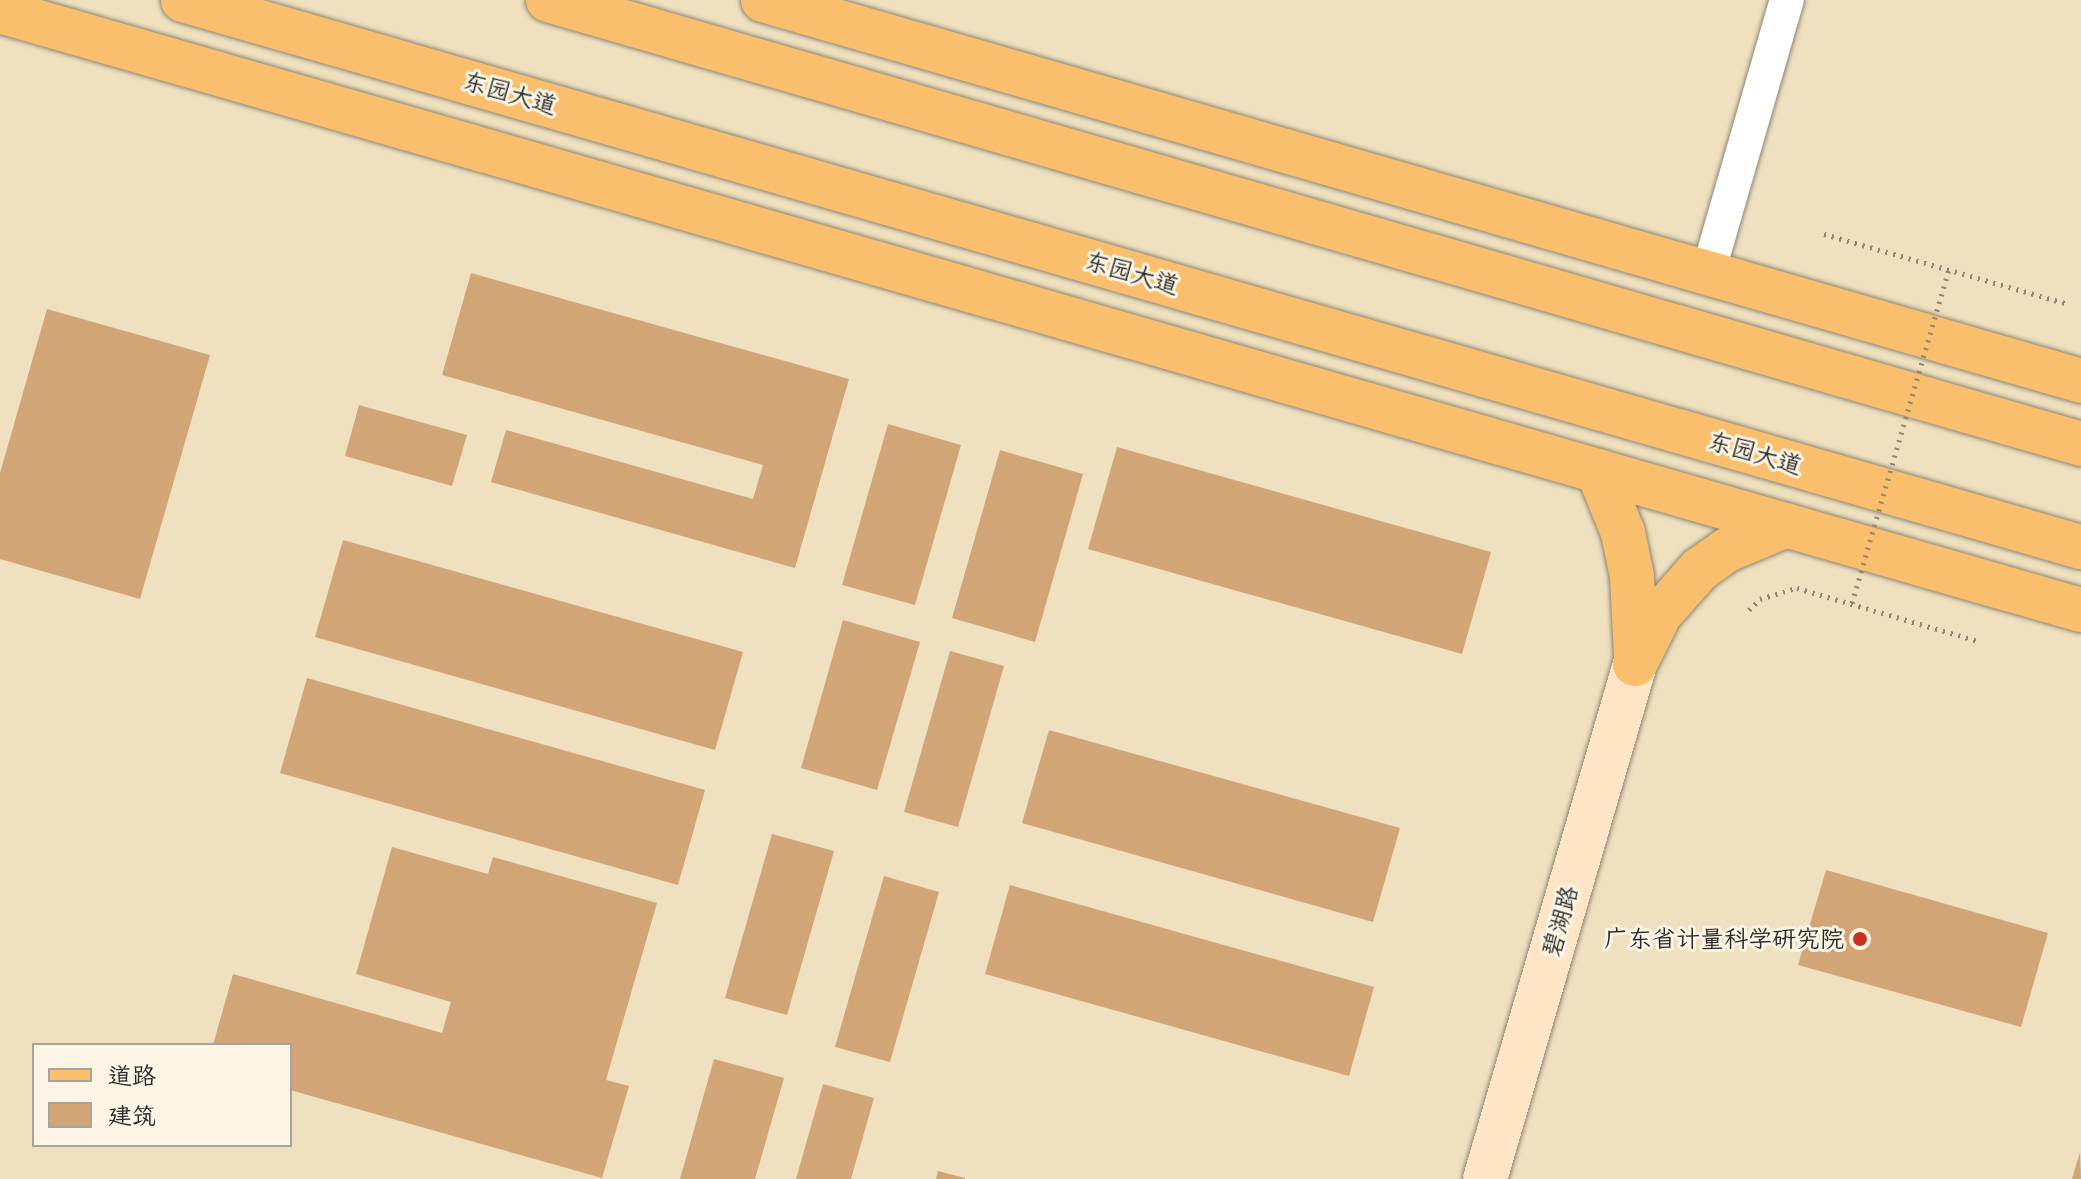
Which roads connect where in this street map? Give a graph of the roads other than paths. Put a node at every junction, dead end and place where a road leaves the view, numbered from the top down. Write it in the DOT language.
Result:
graph roads {
  1 [pos="183,0"];
  2 [pos="548,0"];
  3 [pos="763,0"];
  4 [pos="1787,0"];
  5 [pos="0,11"];
  6 [pos="1004,237"];
  7 [pos="827,248"];
  8 [pos="1708,273"];
  9 [pos="2081,381"];
  10 [pos="2081,444"];
  11 [pos="1598,471"];
  12 [pos="1787,525"];
  13 [pos="2081,547"];
  14 [pos="2081,610"];
  15 [pos="1635,664"];
  16 [pos="1485,1179"];
  1 -- 6 [label="main road, 东园大道"];
  2 -- 10 [label="main road"];
  3 -- 8 [label="main road"];
  4 -- 8 [label="street"];
  5 -- 7 [label="main road"];
  6 -- 7 [label="main road"];
  6 -- 13 [label="main road, 东园大道"];
  7 -- 11 [label="main road"];
  8 -- 9 [label="main road"];
  11 -- 12 [label="main road"];
  11 -- 15 [label="main road"];
  12 -- 14 [label="main road"];
  12 -- 15 [label="main road"];
  15 -- 16 [label="street, 碧湖路"];
}
